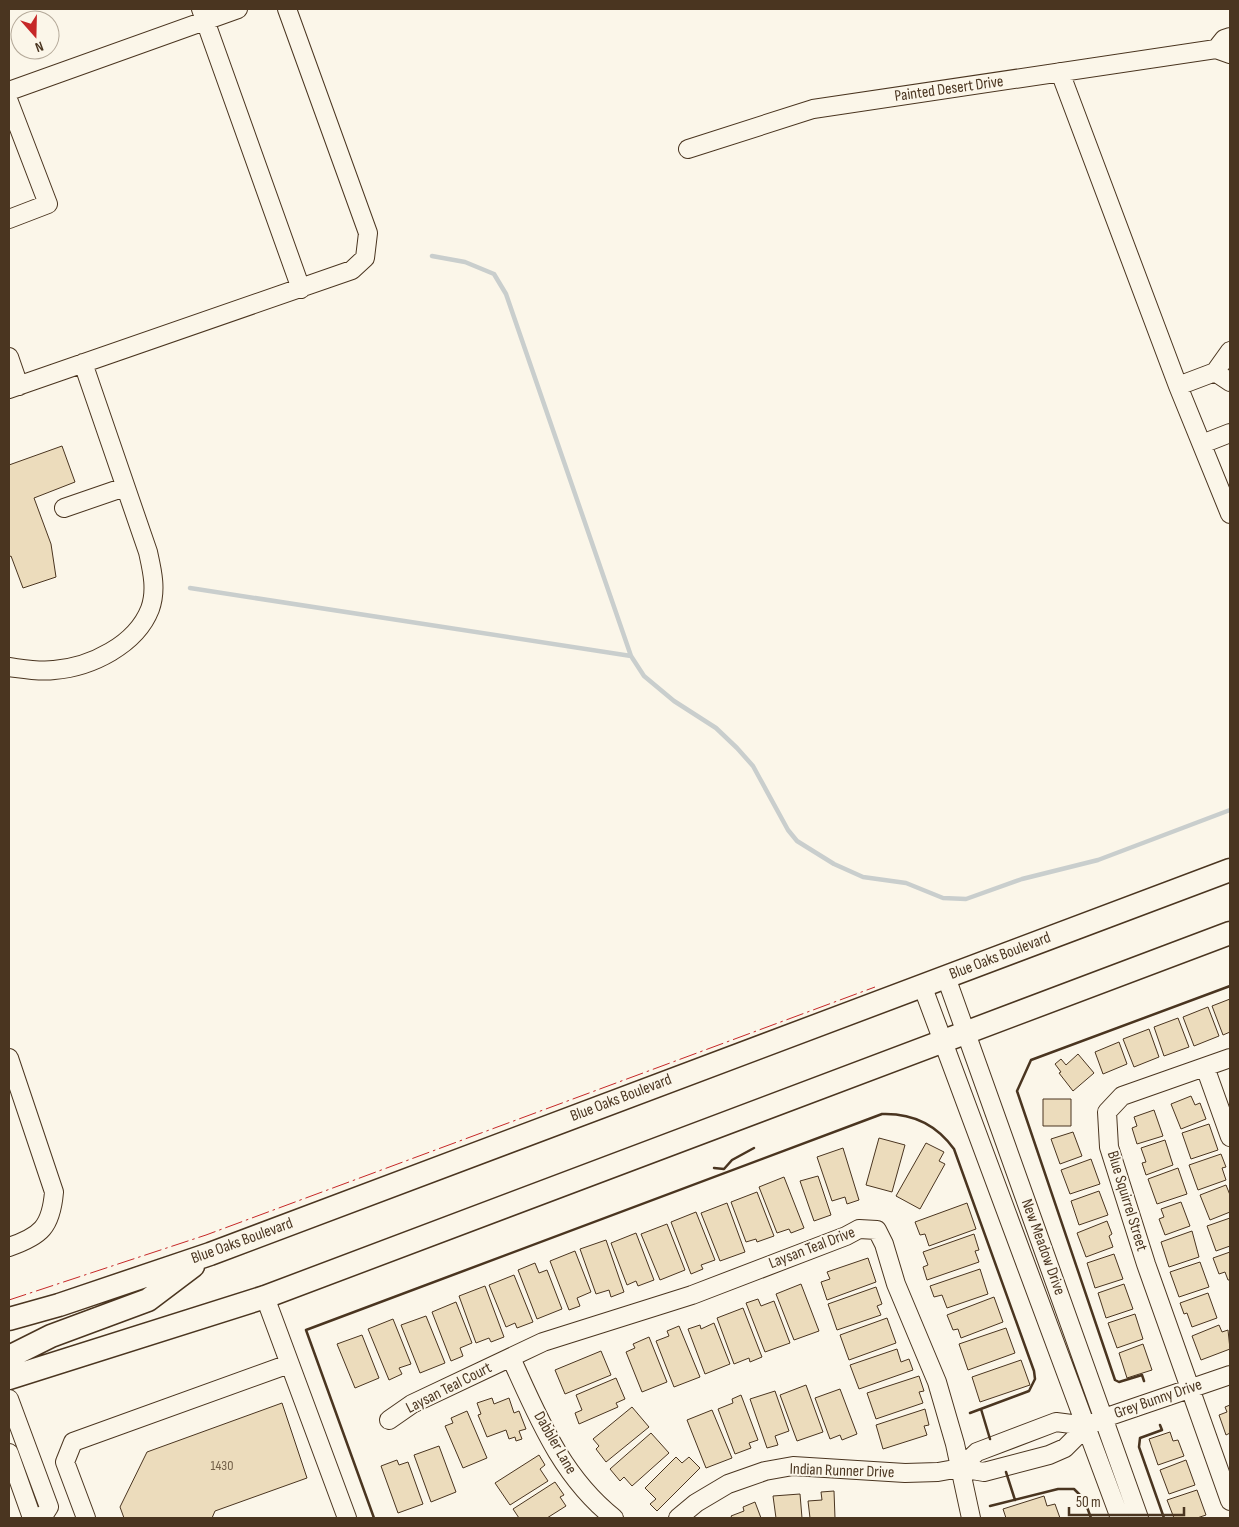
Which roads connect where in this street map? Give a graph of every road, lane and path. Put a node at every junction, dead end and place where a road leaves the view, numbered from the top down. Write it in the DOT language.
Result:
graph roads {
  1 [pos="238,9"];
  2 [pos="287,9"];
  3 [pos="203,15"];
  4 [pos="1230,37"];
  5 [pos="1223,51"];
  6 [pos="1060,72"];
  7 [pos="9,91"];
  8 [pos="9,102"];
  9 [pos="688,149"];
  10 [pos="9,219"];
  11 [pos="301,289"];
  12 [pos="1230,351"];
  13 [pos="9,356"];
  14 [pos="84,363"];
  15 [pos="1215,372"];
  16 [pos="1230,382"];
  17 [pos="1178,386"];
  18 [pos="14,388"];
  19 [pos="1230,433"];
  20 [pos="1202,444"];
  21 [pos="126,487"];
  22 [pos="64,508"];
  23 [pos="1230,514"];
  24 [pos="9,667"];
  25 [pos="1230,870"];
  26 [pos="1230,933"];
  27 [pos="946,977"];
  28 [pos="922,986"];
  29 [pos="965,1032"];
  30 [pos="942,1041"];
  31 [pos="9,1058"];
  32 [pos="1230,1058"];
  33 [pos="1205,1067"];
  34 [pos="1230,1137"];
  35 [pos="9,1247"];
  36 [pos="210,1254"];
  37 [pos="265,1297"];
  38 [pos="9,1319"];
  39 [pos="9,1357"];
  40 [pos="511,1358"];
  41 [pos="289,1364"];
  42 [pos="1230,1375"];
  43 [pos="9,1378"];
  44 [pos="1192,1388"];
  45 [pos="9,1399"];
  46 [pos="1104,1418"];
  47 [pos="389,1420"];
  48 [pos="1087,1426"];
  49 [pos="1012,1439"];
  50 [pos="9,1453"];
  51 [pos="1020,1463"];
  52 [pos="960,1468"];
  53 [pos="1230,1501"];
  54 [pos="34,1518"];
  55 [pos="42,1518"];
  56 [pos="86,1518"];
  57 [pos="347,1518"];
  58 [pos="614,1518"];
  59 [pos="678,1518"];
  60 [pos="971,1518"];
  61 [pos="1120,1518"];
  62 [pos="1139,1518"];
  1 -- 3 [label="street"];
  2 -- 11 [label="street"];
  3 -- 7 [label="street"];
  3 -- 11 [label="street"];
  4 -- 5 [label="street, Painted Desert Drive"];
  5 -- 6 [label="street, Painted Desert Drive"];
  6 -- 9 [label="street, Painted Desert Drive"];
  6 -- 17 [label="street"];
  8 -- 10 [label="street"];
  11 -- 14 [label="street"];
  12 -- 15 [label="street"];
  13 -- 18 [label="street"];
  14 -- 18 [label="street"];
  14 -- 21 [label="street"];
  15 -- 16 [label="street"];
  15 -- 17 [label="street"];
  17 -- 20 [label="street"];
  19 -- 20 [label="street"];
  20 -- 23 [label="street"];
  21 -- 22 [label="street"];
  21 -- 24 [label="street"];
  25 -- 27 [label="main road, Blue Oaks Boulevard"];
  26 -- 29 [label="main road"];
  27 -- 28 [label="main road, Blue Oaks Boulevard"];
  27 -- 29 [label="street, New Meadow Drive"];
  28 -- 30 [label="street, New Meadow Drive"];
  28 -- 36 [label="main road, Blue Oaks Boulevard"];
  29 -- 30 [label="main road"];
  29 -- 46 [label="street, New Meadow Drive"];
  30 -- 37 [label="main road"];
  30 -- 48 [label="street, New Meadow Drive"];
  31 -- 35 [label="street"];
  32 -- 33 [label="street, Blue Squirrel Street"];
  33 -- 34 [label="street"];
  33 -- 44 [label="street, Blue Squirrel Street"];
  36 -- 38 [label="main road, Blue Oaks Boulevard"];
  36 -- 39 [label="main road"];
  37 -- 41 [label="street"];
  37 -- 43 [label="main road"];
  40 -- 47 [label="street, Laysan Teal Court"];
  40 -- 52 [label="street, Laysan Teal Drive"];
  40 -- 58 [label="street, Dabbler Lane"];
  41 -- 56 [label="street"];
  41 -- 57 [label="street"];
  42 -- 44 [label="street, Grey Bunny Drive"];
  44 -- 46 [label="street, Grey Bunny Drive"];
  44 -- 53 [label="street, Blue Squirrel Street"];
  45 -- 55 [label="street"];
  46 -- 48 [label="street, Grey Bunny Drive"];
  46 -- 62 [label="street, New Meadow Drive"];
  48 -- 49 [label="street"];
  48 -- 51 [label="street, Indian Runner Drive"];
  48 -- 61 [label="street, New Meadow Drive"];
  49 -- 51 [label="street"];
  49 -- 52 [label="street"];
  50 -- 54 [label="street"];
  51 -- 52 [label="street, Indian Runner Drive"];
  52 -- 59 [label="street, Indian Runner Drive"];
  52 -- 60 [label="street"];
}
